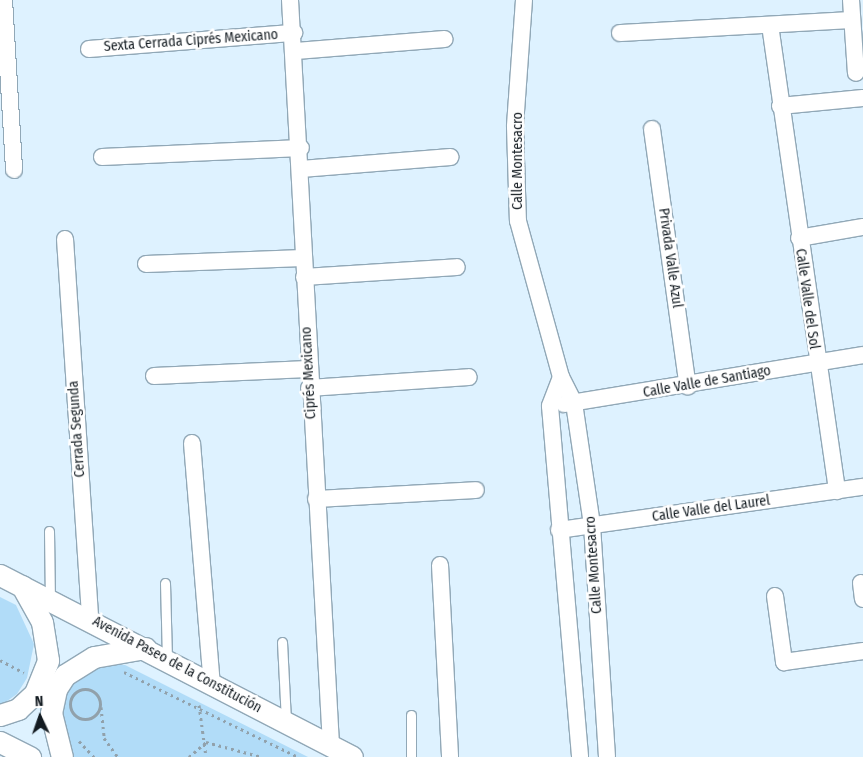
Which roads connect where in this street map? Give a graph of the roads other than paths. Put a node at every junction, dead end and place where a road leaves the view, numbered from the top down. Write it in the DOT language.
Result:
graph roads {
  1 [pos="4,0"];
  2 [pos="290,0"];
  3 [pos="524,0"];
  4 [pos="851,0"];
  5 [pos="852,20"];
  6 [pos="770,25"];
  7 [pos="294,33"];
  8 [pos="620,33"];
  9 [pos="445,39"];
  10 [pos="89,49"];
  11 [pos="296,51"];
  12 [pos="856,73"];
  13 [pos="863,98"];
  14 [pos="780,106"];
  15 [pos="652,128"];
  16 [pos="301,148"];
  17 [pos="102,157"];
  18 [pos="451,158"];
  19 [pos="302,169"];
  20 [pos="14,170"];
  21 [pos="863,227"];
  22 [pos="799,238"];
  23 [pos="65,239"];
  24 [pos="303,258"];
  25 [pos="146,264"];
  26 [pos="457,267"];
  27 [pos="304,277"];
  28 [pos="863,355"];
  29 [pos="816,362"];
  30 [pos="308,368"];
  31 [pos="154,376"];
  32 [pos="469,377"];
  33 [pos="561,377"];
  34 [pos="688,387"];
  35 [pos="309,388"];
  36 [pos="574,403"];
  37 [pos="550,406"];
  38 [pos="192,443"];
  39 [pos="863,487"];
  40 [pos="476,490"];
  41 [pos="837,491"];
  42 [pos="316,499"];
  43 [pos="592,525"];
  44 [pos="559,530"];
  45 [pos="49,531"];
  46 [pos="440,565"];
  47 [pos="0,575"];
  48 [pos="165,583"];
  49 [pos="22,586"];
  50 [pos="775,596"];
  51 [pos="50,600"];
  52 [pos="90,619"];
  53 [pos="282,642"];
  54 [pos="145,648"];
  55 [pos="863,652"];
  56 [pos="167,659"];
  57 [pos="204,681"];
  58 [pos="410,714"];
  59 [pos="0,715"];
  60 [pos="286,722"];
  61 [pos="0,742"];
  62 [pos="332,746"];
  63 [pos="30,757"];
  64 [pos="62,757"];
  65 [pos="352,757"];
  66 [pos="411,757"];
  67 [pos="450,757"];
  68 [pos="580,757"];
  69 [pos="606,757"];
  1 -- 20 [label="street"];
  2 -- 7 [label="street, Ciprés Mexicano"];
  3 -- 33 [label="street, Calle Montesacro"];
  4 -- 5 [label="street"];
  5 -- 6 [label="street"];
  5 -- 12 [label="street"];
  6 -- 8 [label="street"];
  6 -- 14 [label="street, Calle Valle del Sol"];
  7 -- 10 [label="street, Sexta Cerrada Ciprés Mexicano"];
  7 -- 11 [label="street, Ciprés Mexicano"];
  9 -- 11 [label="street"];
  11 -- 16 [label="street, Ciprés Mexicano"];
  13 -- 14 [label="street"];
  14 -- 22 [label="street, Calle Valle del Sol"];
  15 -- 34 [label="street, Privada Valle Azul"];
  16 -- 17 [label="street"];
  16 -- 19 [label="street, Ciprés Mexicano"];
  18 -- 19 [label="street"];
  19 -- 24 [label="street, Ciprés Mexicano"];
  21 -- 22 [label="street"];
  22 -- 29 [label="street, Calle Valle del Sol"];
  23 -- 52 [label="street, Cerrada Segunda"];
  24 -- 25 [label="street"];
  24 -- 27 [label="street, Ciprés Mexicano"];
  26 -- 27 [label="street"];
  27 -- 30 [label="street, Ciprés Mexicano"];
  28 -- 29 [label="street, Calle Valle de Santiago"];
  29 -- 34 [label="street, Calle Valle de Santiago"];
  29 -- 41 [label="street, Calle Valle del Sol"];
  30 -- 31 [label="street"];
  30 -- 35 [label="street, Ciprés Mexicano"];
  32 -- 35 [label="street"];
  33 -- 36 [label="street, Calle Montesacro"];
  33 -- 37 [label="street"];
  34 -- 36 [label="street, Calle Valle de Santiago"];
  35 -- 42 [label="street, Ciprés Mexicano"];
  36 -- 37 [label="street, Calle Valle de Santiago"];
  36 -- 43 [label="street, Calle Montesacro"];
  37 -- 44 [label="street"];
  38 -- 57 [label="street"];
  39 -- 41 [label="street, Calle Valle del Laurel"];
  40 -- 42 [label="street"];
  41 -- 43 [label="street, Calle Valle del Laurel"];
  42 -- 62 [label="street, Ciprés Mexicano"];
  43 -- 44 [label="street, Calle Valle del Laurel"];
  43 -- 69 [label="street, Calle Montesacro"];
  44 -- 68 [label="street"];
  45 -- 51 [label="lane"];
  46 -- 67 [label="street"];
  47 -- 49 [label="street, Avenida Paseo de la Constitución"];
  48 -- 56 [label="lane"];
  49 -- 51 [label="street, Avenida Paseo de la Constitución"];
  49 -- 59 [label="street"];
  50 -- 55 [label="street"];
  51 -- 52 [label="street, Avenida Paseo de la Constitución"];
  52 -- 54 [label="street, Avenida Paseo de la Constitución"];
  53 -- 60 [label="lane"];
  54 -- 56 [label="street, Avenida Paseo de la Constitución"];
  54 -- 64 [label="street"];
  56 -- 57 [label="street, Avenida Paseo de la Constitución"];
  57 -- 60 [label="street, Avenida Paseo de la Constitución"];
  58 -- 66 [label="lane"];
  60 -- 62 [label="street, Avenida Paseo de la Constitución"];
  61 -- 63 [label="street"];
  62 -- 65 [label="street, Avenida Paseo de la Constitución"];
}
